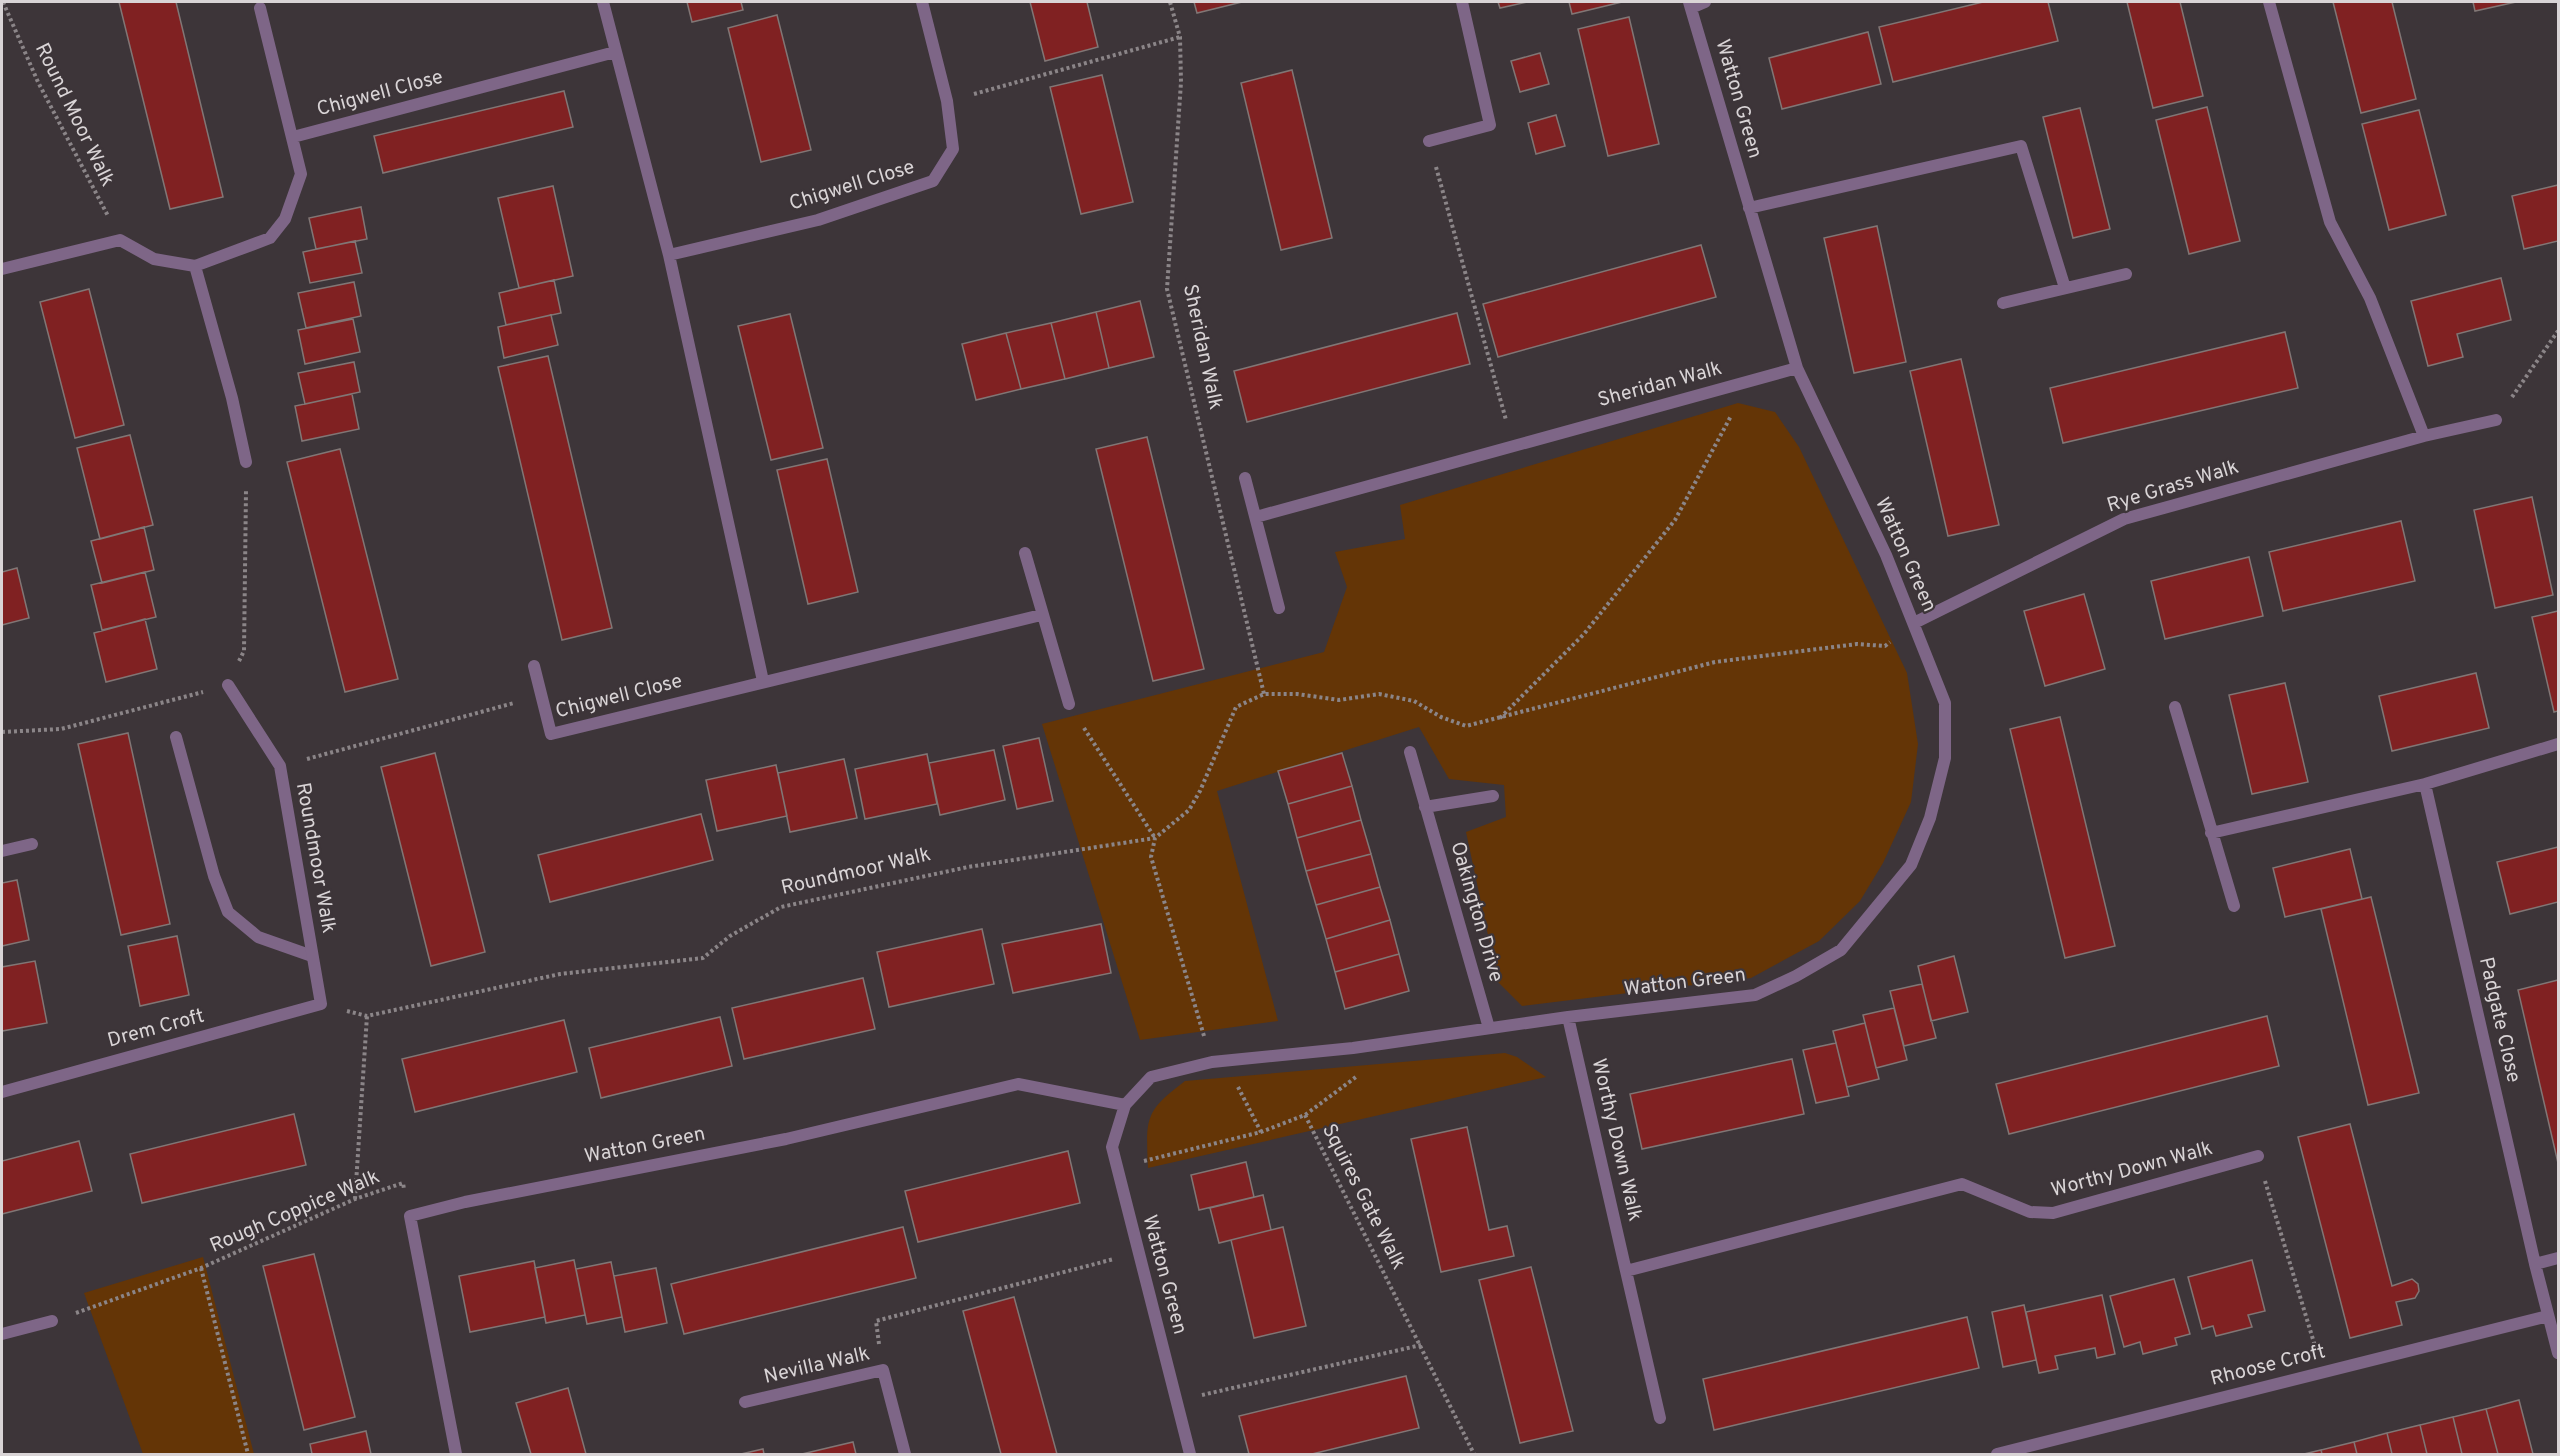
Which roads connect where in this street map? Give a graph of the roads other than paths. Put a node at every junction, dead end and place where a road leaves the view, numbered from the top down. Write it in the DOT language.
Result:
graph roads {
  1 [pos="603,2"];
  2 [pos="922,2"];
  3 [pos="1462,2"];
  4 [pos="1705,2"];
  5 [pos="2269,2"];
  6 [pos="1690,5"];
  7 [pos="260,8"];
  8 [pos="615,52"];
  9 [pos="293,137"];
  10 [pos="1429,141"];
  11 [pos="1749,208"];
  12 [pos="669,255"];
  13 [pos="195,266"];
  14 [pos="2,269"];
  15 [pos="2126,274"];
  16 [pos="2065,288"];
  17 [pos="2003,303"];
  18 [pos="1797,368"];
  19 [pos="2496,420"];
  20 [pos="2424,436"];
  21 [pos="246,462"];
  22 [pos="1245,478"];
  23 [pos="1256,517"];
  24 [pos="1025,553"];
  25 [pos="1279,608"];
  26 [pos="1041,615"];
  27 [pos="1914,623"];
  28 [pos="534,666"];
  29 [pos="763,681"];
  30 [pos="228,685"];
  31 [pos="1069,704"];
  32 [pos="2175,707"];
  33 [pos="176,737"];
  34 [pos="2559,744"];
  35 [pos="1410,752"];
  36 [pos="2425,784"];
  37 [pos="1493,796"];
  38 [pos="1425,807"];
  39 [pos="2211,833"];
  40 [pos="32,844"];
  41 [pos="2,851"];
  42 [pos="2234,906"];
  43 [pos="312,956"];
  44 [pos="321,1004"];
  45 [pos="1568,1017"];
  46 [pos="1490,1028"];
  47 [pos="2,1092"];
  48 [pos="1125,1105"];
  49 [pos="2258,1156"];
  50 [pos="2559,1258"];
  51 [pos="2535,1264"];
  52 [pos="1626,1271"];
  53 [pos="2548,1316"];
  54 [pos="52,1321"];
  55 [pos="2,1334"];
  56 [pos="2559,1353"];
  57 [pos="745,1402"];
  58 [pos="1660,1418"];
  59 [pos="456,1455"];
  60 [pos="905,1455"];
  61 [pos="1190,1455"];
  62 [pos="1997,1455"];
  1 -- 8 [label="street"];
  2 -- 12 [label="street, Chigwell Close"];
  3 -- 10 [label="street"];
  4 -- 6 [label="street"];
  5 -- 20 [label="street"];
  6 -- 11 [label="street, Watton Green"];
  7 -- 9 [label="street"];
  8 -- 9 [label="street, Chigwell Close"];
  8 -- 12 [label="street"];
  9 -- 13 [label="street"];
  11 -- 16 [label="street"];
  11 -- 18 [label="street, Watton Green"];
  12 -- 29 [label="street"];
  13 -- 14 [label="street"];
  13 -- 21 [label="street"];
  15 -- 16 [label="street"];
  16 -- 17 [label="street"];
  18 -- 23 [label="street, Sheridan Walk"];
  18 -- 27 [label="street, Watton Green"];
  19 -- 20 [label="street, Rye Grass Walk"];
  20 -- 27 [label="street, Rye Grass Walk"];
  22 -- 23 [label="street"];
  23 -- 25 [label="street"];
  24 -- 26 [label="street"];
  26 -- 29 [label="street, Chigwell Close"];
  26 -- 31 [label="street"];
  27 -- 45 [label="street, Watton Green"];
  28 -- 29 [label="street, Chigwell Close"];
  30 -- 43 [label="street, Roundmoor Walk"];
  32 -- 39 [label="street"];
  33 -- 43 [label="street"];
  34 -- 36 [label="street"];
  35 -- 38 [label="street, Oakington Drive"];
  36 -- 39 [label="street"];
  36 -- 51 [label="street, Padgate Close"];
  37 -- 38 [label="street"];
  38 -- 46 [label="street, Oakington Drive"];
  39 -- 42 [label="street"];
  40 -- 41 [label="street"];
  43 -- 44 [label="street, Roundmoor Walk"];
  44 -- 47 [label="street, Drem Croft"];
  45 -- 46 [label="street, Watton Green"];
  45 -- 52 [label="street, Worthy Down Walk"];
  46 -- 48 [label="street, Watton Green"];
  48 -- 59 [label="street, Watton Green"];
  48 -- 61 [label="street, Watton Green"];
  49 -- 52 [label="street, Worthy Down Walk"];
  50 -- 51 [label="street"];
  51 -- 53 [label="street, Padgate Close"];
  52 -- 58 [label="street, Worthy Down Walk"];
  53 -- 56 [label="street, Padgate Close"];
  53 -- 62 [label="street, Rhoose Croft"];
  54 -- 55 [label="street"];
  57 -- 60 [label="street, Nevilla Walk"];
}
